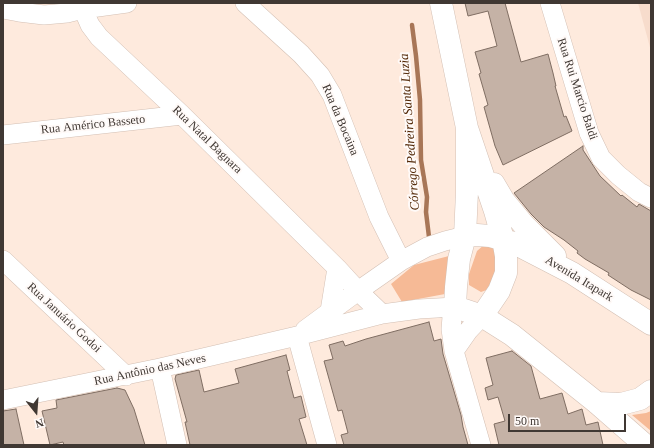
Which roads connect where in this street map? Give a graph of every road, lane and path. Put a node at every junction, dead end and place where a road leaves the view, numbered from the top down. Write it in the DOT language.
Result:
graph roads {
  1 [pos="127,3"];
  2 [pos="245,3"];
  3 [pos="441,3"];
  4 [pos="550,3"];
  5 [pos="83,6"];
  6 [pos="3,9"];
  7 [pos="182,115"];
  8 [pos="467,128"];
  9 [pos="3,135"];
  10 [pos="478,160"];
  11 [pos="651,198"];
  12 [pos="465,236"];
  13 [pos="503,239"];
  14 [pos="3,260"];
  15 [pos="401,261"];
  16 [pos="337,268"];
  17 [pos="572,273"];
  18 [pos="358,291"];
  19 [pos="455,307"];
  20 [pos="330,311"];
  21 [pos="382,314"];
  22 [pos="482,316"];
  23 [pos="651,324"];
  24 [pos="297,336"];
  25 [pos="454,351"];
  26 [pos="160,368"];
  27 [pos="126,376"];
  28 [pos="651,391"];
  29 [pos="3,400"];
  30 [pos="597,403"];
  31 [pos="177,445"];
  32 [pos="327,445"];
  33 [pos="480,445"];
  34 [pos="645,445"];
  1 -- 5 [label="street"];
  2 -- 15 [label="street, Rua da Bocaina"];
  3 -- 8 [label="main road"];
  4 -- 11 [label="street, Rua Rui Marcio Baldi"];
  5 -- 6 [label="street"];
  5 -- 7 [label="street, Rua Natal Bagnara"];
  7 -- 9 [label="street, Rua Américo Basseto"];
  7 -- 16 [label="street, Rua Natal Bagnara"];
  8 -- 10 [label="main road"];
  8 -- 12 [label="main road"];
  10 -- 13 [label="main road"];
  10 -- 17 [label="main road"];
  12 -- 13 [label="main road, Avenida Itapark"];
  12 -- 15 [label="street, Rua Antônio das Neves"];
  12 -- 19 [label="main road"];
  13 -- 17 [label="main road, Avenida Itapark"];
  13 -- 22 [label="main road"];
  14 -- 27 [label="street, Rua Januário Godoi"];
  15 -- 18 [label="street, Rua Antônio das Neves"];
  16 -- 18 [label="street, Rua Natal Bagnara"];
  16 -- 20 [label="street"];
  17 -- 23 [label="main road, Avenida Itapark"];
  18 -- 20 [label="street, Rua Antônio das Neves"];
  18 -- 21 [label="street, Rua Natal Bagnara"];
  19 -- 21 [label="street, Rua Antônio das Neves"];
  19 -- 22 [label="main road"];
  19 -- 25 [label="street"];
  20 -- 24 [label="street, Rua Antônio das Neves"];
  21 -- 24 [label="street, Rua Antônio das Neves"];
  22 -- 25 [label="street"];
  22 -- 30 [label="main road"];
  24 -- 26 [label="street, Rua Antônio das Neves"];
  24 -- 32 [label="street"];
  25 -- 33 [label="street"];
  26 -- 27 [label="street, Rua Antônio das Neves"];
  26 -- 31 [label="street"];
  27 -- 29 [label="street, Rua Antônio das Neves"];
  28 -- 30 [label="main road"];
  30 -- 34 [label="main road"];
}
